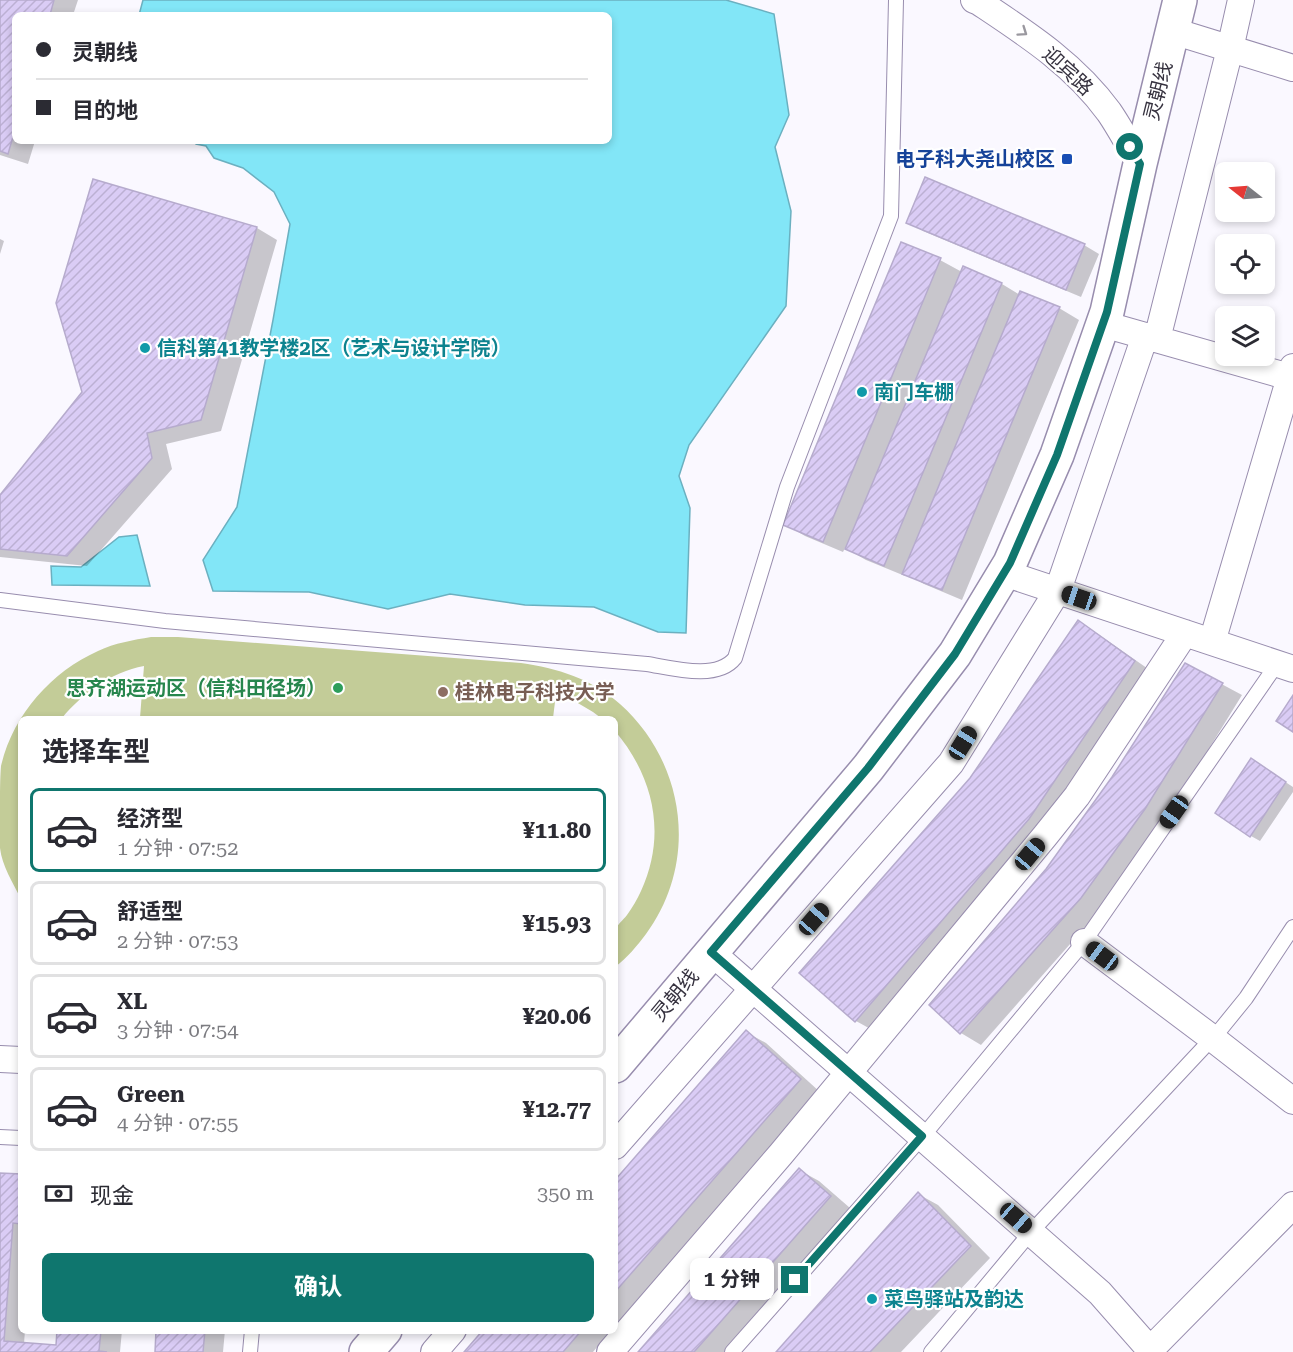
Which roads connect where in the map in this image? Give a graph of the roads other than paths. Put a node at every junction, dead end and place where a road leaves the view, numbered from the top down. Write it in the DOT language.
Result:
graph roads {
  1 [pos="896,0"];
  2 [pos="974,0"];
  3 [pos="1180,0"];
  4 [pos="1241,0"];
  5 [pos="1173,31"];
  6 [pos="1230,49"];
  7 [pos="1293,68"];
  8 [pos="1140,164"];
  9 [pos="1103,324"];
  10 [pos="1151,337"];
  11 [pos="1292,374"];
  12 [pos="1004,573"];
  13 [pos="1058,590"];
  14 [pos="0,600"];
  15 [pos="1185,633"];
  16 [pos="1212,642"];
  17 [pos="1285,666"];
  18 [pos="1293,927"];
  19 [pos="1084,942"];
  20 [pos="711,952"];
  21 [pos="753,988"];
  22 [pos="1212,1038"];
  23 [pos="0,1059"];
  24 [pos="18,1060"];
  25 [pos="618,1062"];
  26 [pos="850,1073"];
  27 [pos="1293,1101"];
  28 [pos="922,1136"];
  29 [pos="0,1137"];
  30 [pos="18,1138"];
  31 [pos="618,1143"];
  32 [pos="1293,1205"];
  33 [pos="1031,1232"];
  34 [pos="252,1334"];
  35 [pos="382,1334"];
  36 [pos="450,1334"];
  37 [pos="1151,1351"];
  38 [pos="250,1352"];
  39 [pos="366,1352"];
  40 [pos="434,1352"];
  41 [pos="610,1352"];
  42 [pos="732,1352"];
  43 [pos="931,1352"];
  1 -- 14 [label="lane"];
  2 -- 8 [label="street, 迎宾路, one-way"];
  3 -- 5 [label="main road, 灵朝线"];
  4 -- 6 [label="street"];
  5 -- 6 [label="street"];
  5 -- 8 [label="main road, 灵朝线"];
  6 -- 7 [label="street"];
  6 -- 10 [label="street"];
  8 -- 9 [label="main road, 灵朝线"];
  9 -- 10 [label="street"];
  9 -- 12 [label="main road, 灵朝线"];
  10 -- 11 [label="street"];
  10 -- 13 [label="street"];
  11 -- 16 [label="street"];
  12 -- 13 [label="street"];
  12 -- 20 [label="main road, 灵朝线"];
  13 -- 15 [label="street"];
  13 -- 21 [label="street"];
  15 -- 16 [label="street"];
  15 -- 26 [label="street"];
  16 -- 17 [label="street"];
  17 -- 19 [label="lane"];
  18 -- 22 [label="lane"];
  19 -- 22 [label="street"];
  19 -- 28 [label="lane"];
  20 -- 21 [label="street"];
  20 -- 25 [label="main road, 灵朝线"];
  21 -- 26 [label="street"];
  21 -- 31 [label="street"];
  22 -- 27 [label="street"];
  22 -- 33 [label="lane"];
  23 -- 24 [label="street"];
  26 -- 28 [label="street"];
  26 -- 41 [label="street"];
  28 -- 33 [label="street"];
  28 -- 42 [label="lane"];
  29 -- 30 [label="lane"];
  32 -- 37 [label="street"];
  33 -- 37 [label="street"];
  33 -- 43 [label="lane"];
  34 -- 38 [label="lane"];
  35 -- 39 [label="main road"];
  36 -- 40 [label="street"];
}
